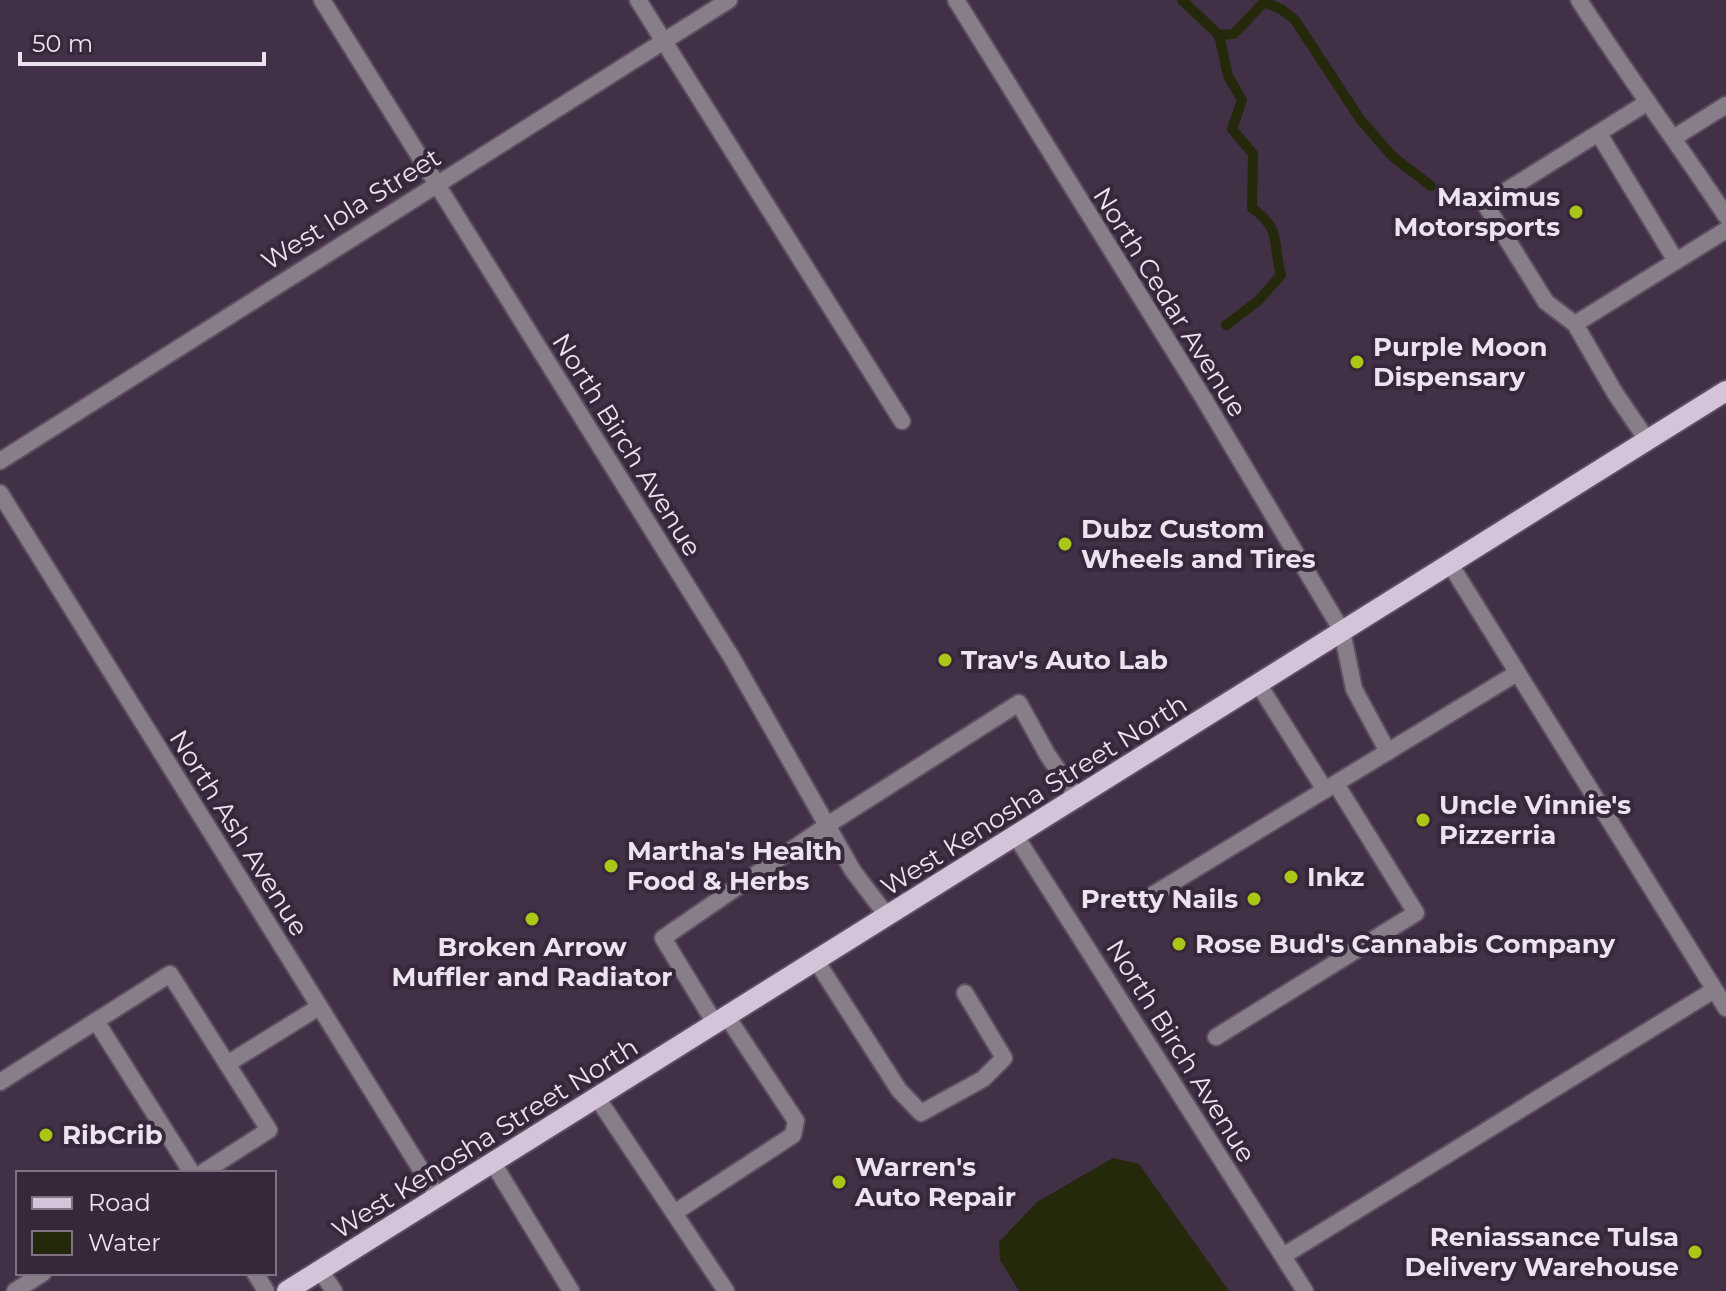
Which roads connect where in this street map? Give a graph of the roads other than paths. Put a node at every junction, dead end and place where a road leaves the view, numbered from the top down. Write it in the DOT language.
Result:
graph roads {
  1 [pos="322,0"];
  2 [pos="638,0"];
  3 [pos="729,0"];
  4 [pos="956,0"];
  5 [pos="1579,0"];
  6 [pos="665,42"];
  7 [pos="1648,102"];
  8 [pos="1726,105"];
  9 [pos="1599,134"];
  10 [pos="1675,137"];
  11 [pos="436,184"];
  12 [pos="1726,216"];
  13 [pos="1726,230"];
  14 [pos="1676,261"];
  15 [pos="1575,324"];
  16 [pos="1726,391"];
  17 [pos="902,421"];
  18 [pos="1647,440"];
  19 [pos="0,461"];
  20 [pos="0,493"];
  21 [pos="1450,564"];
  22 [pos="1342,631"];
  23 [pos="1517,673"];
  24 [pos="1259,685"];
  25 [pos="1388,752"];
  26 [pos="1330,787"];
  27 [pos="1078,799"];
  28 [pos="829,824"];
  29 [pos="1017,838"];
  30 [pos="1144,900"];
  31 [pos="888,917"];
  32 [pos="817,962"];
  33 [pos="1714,990"];
  34 [pos="965,993"];
  35 [pos="319,1007"];
  36 [pos="1726,1008"];
  37 [pos="96,1021"];
  38 [pos="722,1021"];
  39 [pos="1216,1037"];
  40 [pos="227,1064"];
  41 [pos="0,1082"];
  42 [pos="598,1099"];
  43 [pos="493,1163"];
  44 [pos="191,1171"];
  45 [pos="205,1171"];
  46 [pos="438,1197"];
  47 [pos="674,1213"];
  48 [pos="1283,1256"];
  49 [pos="320,1270"];
  50 [pos="40,1275"];
  51 [pos="15,1291"];
  52 [pos="287,1291"];
  53 [pos="334,1291"];
  54 [pos="571,1291"];
  55 [pos="726,1291"];
  56 [pos="1305,1291"];
  1 -- 11 [label="street, North Birch Avenue"];
  2 -- 6 [label="street"];
  3 -- 6 [label="street, West Iola Street"];
  4 -- 22 [label="street, North Cedar Avenue"];
  5 -- 7 [label="street"];
  6 -- 11 [label="street, West Iola Street"];
  6 -- 17 [label="street"];
  7 -- 9 [label="street"];
  7 -- 10 [label="street"];
  8 -- 10 [label="street"];
  9 -- 14 [label="street"];
  9 -- 15 [label="street"];
  10 -- 12 [label="street"];
  11 -- 19 [label="street, West Iola Street"];
  11 -- 28 [label="street, North Birch Avenue"];
  13 -- 14 [label="street"];
  14 -- 15 [label="street"];
  15 -- 18 [label="street"];
  16 -- 18 [label="main road, West Kenosha Street North"];
  18 -- 21 [label="main road, West Kenosha Street North"];
  20 -- 35 [label="street, North Ash Avenue"];
  21 -- 22 [label="main road, West Kenosha Street North"];
  21 -- 23 [label="street"];
  22 -- 24 [label="main road, West Kenosha Street North"];
  22 -- 25 [label="street, North Cedar Avenue"];
  23 -- 25 [label="street"];
  23 -- 33 [label="street"];
  24 -- 26 [label="street"];
  24 -- 27 [label="main road, West Kenosha Street North"];
  25 -- 26 [label="street"];
  26 -- 30 [label="street"];
  26 -- 39 [label="street"];
  27 -- 28 [label="street"];
  27 -- 29 [label="main road, West Kenosha Street North"];
  28 -- 31 [label="street, North Birch Avenue"];
  28 -- 38 [label="street"];
  29 -- 31 [label="main road, West Kenosha Street North"];
  29 -- 48 [label="street, North Birch Avenue"];
  31 -- 32 [label="main road, West Kenosha Street North"];
  32 -- 34 [label="street"];
  32 -- 38 [label="main road, West Kenosha Street North"];
  33 -- 36 [label="street"];
  33 -- 48 [label="street"];
  35 -- 40 [label="street"];
  35 -- 46 [label="street, North Ash Avenue"];
  37 -- 40 [label="street"];
  37 -- 41 [label="street"];
  37 -- 44 [label="street"];
  38 -- 42 [label="main road, West Kenosha Street North"];
  38 -- 47 [label="street"];
  40 -- 45 [label="street"];
  42 -- 43 [label="main road, West Kenosha Street North"];
  42 -- 47 [label="street"];
  43 -- 46 [label="main road, West Kenosha Street North"];
  43 -- 54 [label="street"];
  46 -- 49 [label="main road, West Kenosha Street North"];
  47 -- 55 [label="street"];
  48 -- 56 [label="street, North Birch Avenue"];
  49 -- 52 [label="main road, West Kenosha Street North"];
  49 -- 53 [label="street"];
  50 -- 51 [label="street"];
}
